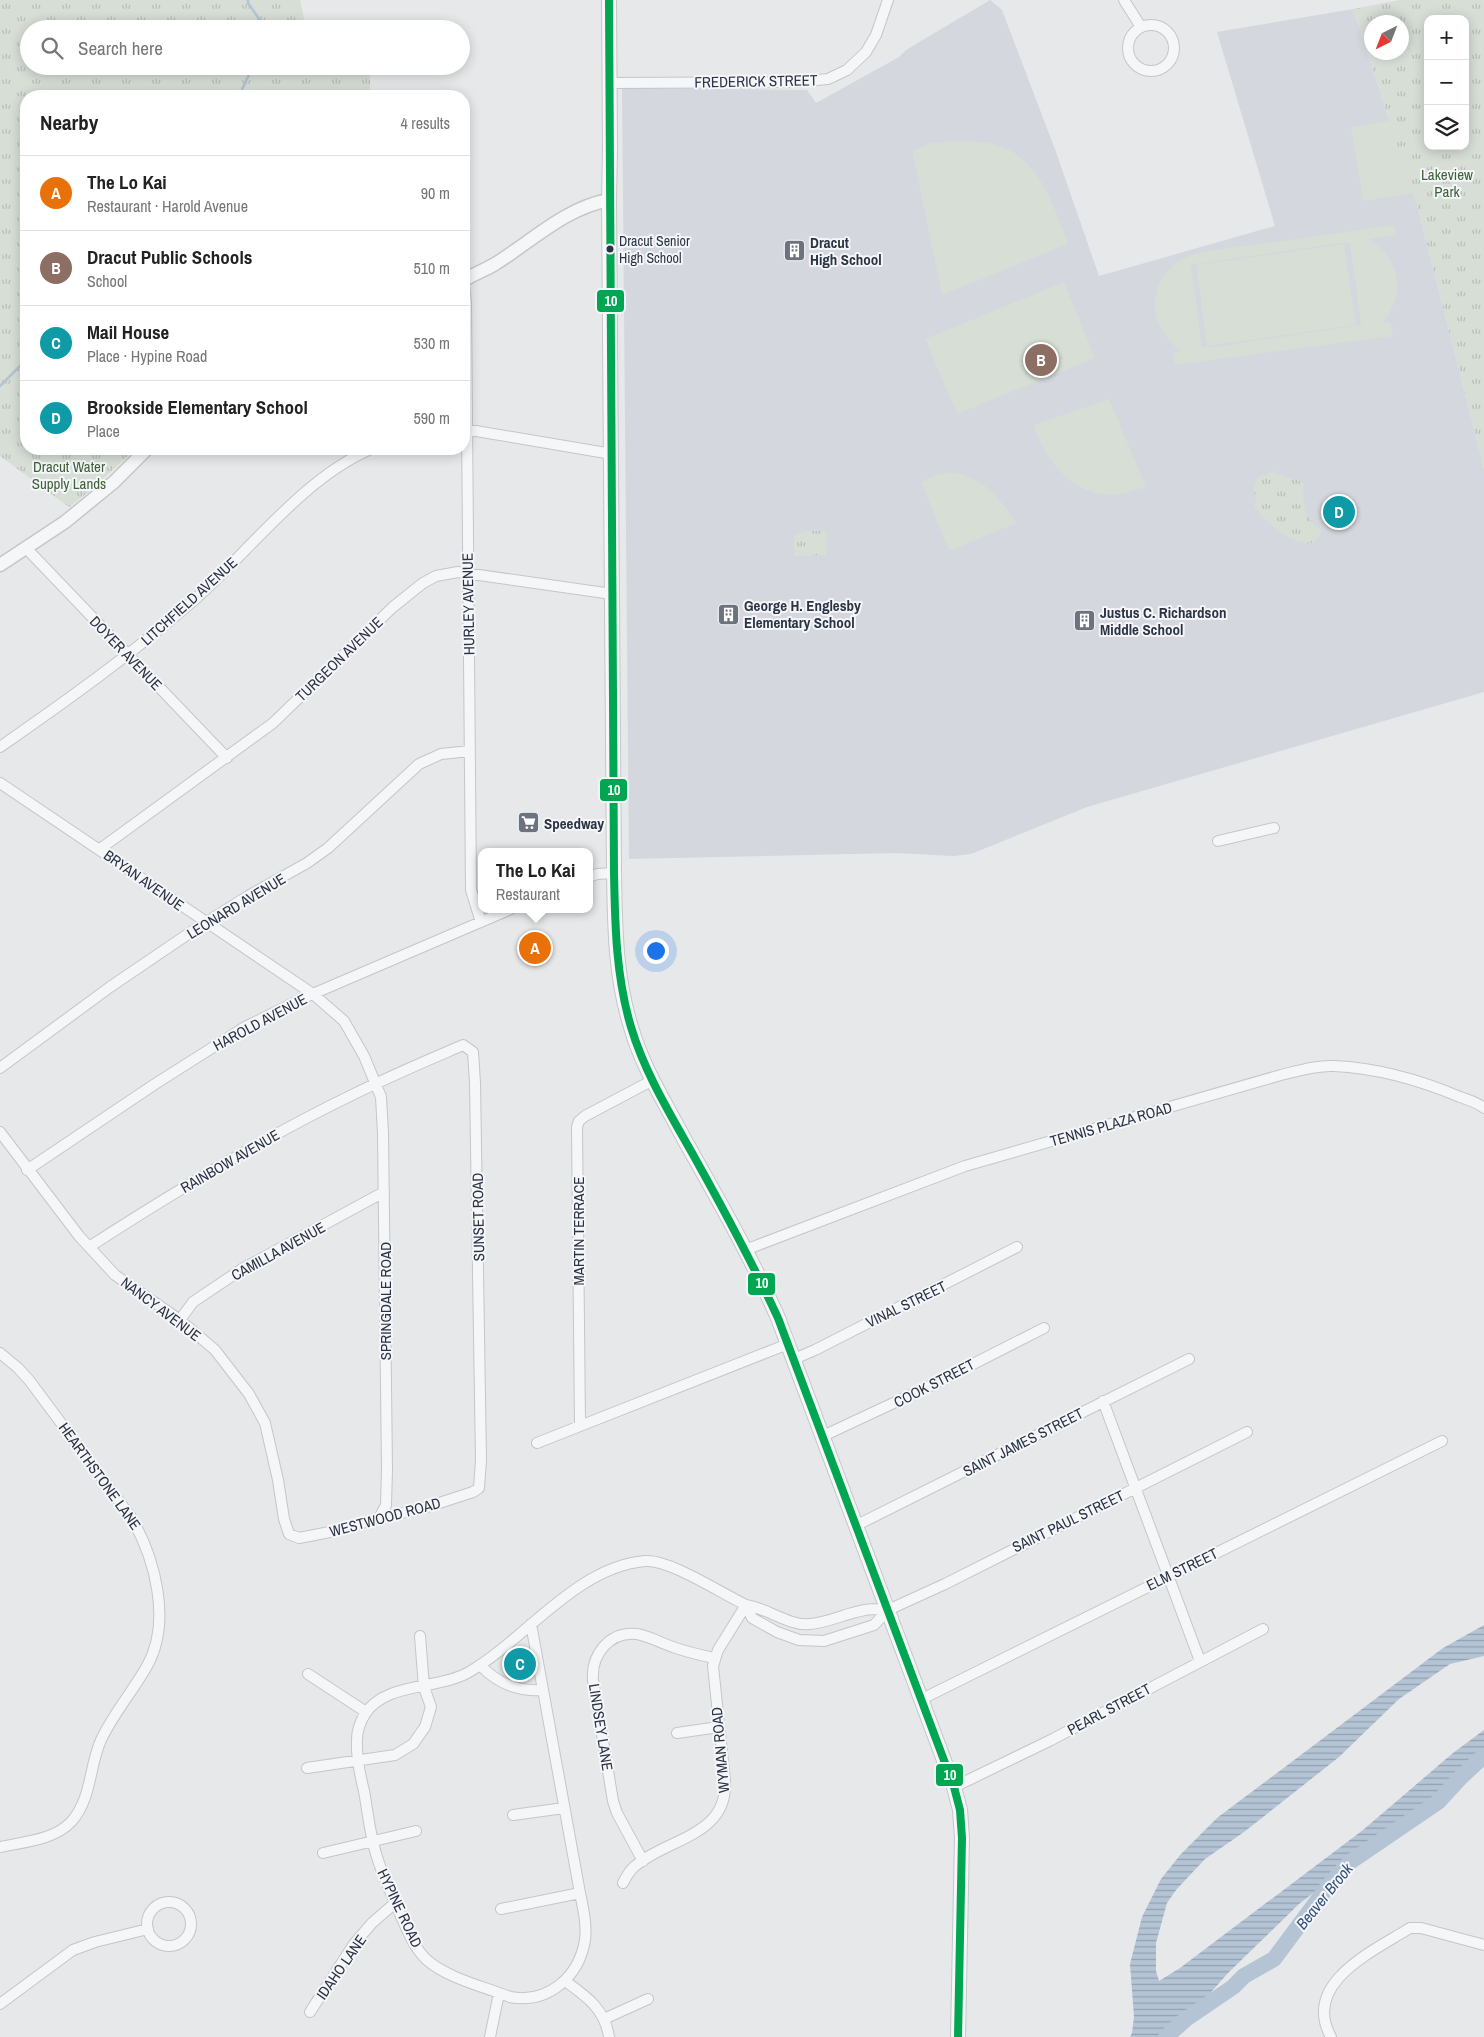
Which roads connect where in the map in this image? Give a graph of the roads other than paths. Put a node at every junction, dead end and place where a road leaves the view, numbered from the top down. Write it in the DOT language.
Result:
graph roads {
  1 [pos="609,0"];
  2 [pos="888,0"];
  3 [pos="1124,0"];
  4 [pos="1141,27"];
  5 [pos="610,83"];
  6 [pos="609,200"];
  7 [pos="470,277"];
  8 [pos="470,430"];
  9 [pos="612,454"];
  10 [pos="141,455"];
  11 [pos="361,455"];
  12 [pos="466,455"];
  13 [pos="26,548"];
  14 [pos="0,566"];
  15 [pos="468,573"];
  16 [pos="612,594"];
  17 [pos="128,654"];
  18 [pos="0,747"];
  19 [pos="470,751"];
  20 [pos="227,758"];
  21 [pos="0,783"];
  22 [pos="1274,828"];
  23 [pos="1218,841"];
  24 [pos="100,849"];
  25 [pos="614,873"];
  26 [pos="593,876"];
  27 [pos="478,912"];
  28 [pos="478,913"];
  29 [pos="502,913"];
  30 [pos="206,922"];
  31 [pos="481,922"];
  32 [pos="312,994"];
  33 [pos="0,1068"];
  34 [pos="652,1080"];
  35 [pos="376,1084"];
  36 [pos="1484,1108"];
  37 [pos="0,1132"];
  38 [pos="27,1170"];
  39 [pos="384,1192"];
  40 [pos="89,1247"];
  41 [pos="1017,1247"];
  42 [pos="745,1250"];
  43 [pos="180,1320"];
  44 [pos="1044,1328"];
  45 [pos="788,1344"];
  46 [pos="0,1353"];
  47 [pos="794,1359"];
  48 [pos="1189,1359"];
  49 [pos="1103,1401"];
  50 [pos="580,1426"];
  51 [pos="1247,1432"];
  52 [pos="823,1436"];
  53 [pos="1442,1441"];
  54 [pos="537,1443"];
  55 [pos="478,1488"];
  56 [pos="1135,1488"];
  57 [pos="379,1518"];
  58 [pos="857,1525"];
  59 [pos="290,1534"];
  60 [pos="1169,1575"];
  61 [pos="746,1605"];
  62 [pos="888,1610"];
  63 [pos="531,1624"];
  64 [pos="1262,1629"];
  65 [pos="420,1636"];
  66 [pos="714,1658"];
  67 [pos="1200,1661"];
  68 [pos="480,1665"];
  69 [pos="308,1674"];
  70 [pos="424,1687"];
  71 [pos="543,1690"];
  72 [pos="922,1699"];
  73 [pos="366,1712"];
  74 [pos="719,1726"];
  75 [pos="677,1732"];
  76 [pos="358,1760"];
  77 [pos="307,1768"];
  78 [pos="954,1787"];
  79 [pos="564,1808"];
  80 [pos="513,1815"];
  81 [pos="416,1832"];
  82 [pos="373,1841"];
  83 [pos="0,1847"];
  84 [pos="323,1853"];
  85 [pos="643,1861"];
  86 [pos="623,1883"];
  87 [pos="580,1893"];
  88 [pos="396,1903"];
  89 [pos="501,1909"];
  90 [pos="148,1929"];
  91 [pos="1484,1945"];
  92 [pos="565,1981"];
  93 [pos="499,1993"];
  94 [pos="648,1998"];
  95 [pos="0,2004"];
  96 [pos="310,2012"];
  97 [pos="604,2019"];
  98 [pos="490,2037"];
  99 [pos="609,2037"];
  100 [pos="958,2037"];
  101 [pos="1331,2037"];
  1 -- 5 [label="main road"];
  2 -- 5 [label="street, FREDERICK STREET"];
  3 -- 4 [label="street"];
  4 -- 4 [label="street"];
  5 -- 6 [label="main road"];
  6 -- 7 [label="street"];
  6 -- 9 [label="main road"];
  8 -- 9 [label="street"];
  9 -- 16 [label="main road"];
  10 -- 13 [label="street"];
  11 -- 17 [label="street, LITCHFIELD AVENUE"];
  12 -- 15 [label="street, HURLEY AVENUE"];
  13 -- 14 [label="street"];
  13 -- 17 [label="street, DOYER AVENUE"];
  15 -- 16 [label="street, TURGEON AVENUE"];
  15 -- 19 [label="street, HURLEY AVENUE"];
  15 -- 20 [label="street, TURGEON AVENUE"];
  16 -- 25 [label="main road"];
  17 -- 18 [label="street, LITCHFIELD AVENUE"];
  17 -- 20 [label="street, DOYER AVENUE"];
  19 -- 27 [label="street, HURLEY AVENUE"];
  19 -- 30 [label="street, LEONARD AVENUE"];
  20 -- 24 [label="street, TURGEON AVENUE"];
  21 -- 24 [label="street, BRYAN AVENUE"];
  22 -- 23 [label="street"];
  24 -- 30 [label="street, BRYAN AVENUE"];
  25 -- 26 [label="street"];
  25 -- 34 [label="main road"];
  28 -- 31 [label="street, HURLEY AVENUE"];
  29 -- 31 [label="street, HAROLD AVENUE"];
  30 -- 32 [label="street, BRYAN AVENUE"];
  30 -- 33 [label="street, LEONARD AVENUE"];
  31 -- 32 [label="street, HAROLD AVENUE"];
  32 -- 35 [label="street, BRYAN AVENUE"];
  32 -- 38 [label="street, HAROLD AVENUE"];
  34 -- 42 [label="main road"];
  34 -- 50 [label="street, MARTIN TERRACE"];
  35 -- 39 [label="street, SPRINGDALE ROAD"];
  35 -- 40 [label="street, RAINBOW AVENUE"];
  35 -- 55 [label="street, SUNSET ROAD"];
  36 -- 42 [label="street, TENNIS PLAZA ROAD"];
  37 -- 38 [label="street, NANCY AVENUE"];
  38 -- 40 [label="street, NANCY AVENUE"];
  39 -- 43 [label="street, CAMILLA AVENUE"];
  39 -- 57 [label="street, SPRINGDALE ROAD"];
  40 -- 43 [label="street, NANCY AVENUE"];
  41 -- 47 [label="street, VINAL STREET"];
  42 -- 45 [label="main road"];
  43 -- 59 [label="street, NANCY AVENUE"];
  44 -- 52 [label="street, COOK STREET"];
  45 -- 47 [label="main road"];
  45 -- 50 [label="street"];
  46 -- 83 [label="street, HEARTHSTONE LANE"];
  47 -- 52 [label="main road"];
  48 -- 49 [label="street, SAINT JAMES STREET"];
  49 -- 56 [label="street"];
  49 -- 58 [label="street, SAINT JAMES STREET"];
  50 -- 54 [label="street"];
  51 -- 56 [label="street, SAINT PAUL STREET"];
  52 -- 58 [label="main road"];
  53 -- 60 [label="street, ELM STREET"];
  55 -- 57 [label="street, WESTWOOD ROAD"];
  56 -- 60 [label="street"];
  56 -- 62 [label="street, SAINT PAUL STREET"];
  57 -- 59 [label="street, WESTWOOD ROAD"];
  58 -- 62 [label="main road"];
  60 -- 67 [label="street"];
  60 -- 72 [label="street, ELM STREET"];
  61 -- 62 [label="street"];
  61 -- 62 [label="street"];
  61 -- 63 [label="street"];
  61 -- 66 [label="street"];
  62 -- 72 [label="main road"];
  63 -- 68 [label="street"];
  63 -- 71 [label="street, HYPINE ROAD"];
  64 -- 67 [label="street, PEARL STREET"];
  65 -- 70 [label="street"];
  66 -- 74 [label="street, WYMAN ROAD"];
  66 -- 85 [label="street, LINDSEY LANE"];
  67 -- 78 [label="street, PEARL STREET"];
  68 -- 70 [label="street"];
  68 -- 71 [label="street"];
  69 -- 73 [label="street"];
  70 -- 73 [label="street"];
  70 -- 76 [label="street"];
  71 -- 79 [label="street, HYPINE ROAD"];
  72 -- 78 [label="main road"];
  73 -- 76 [label="street, HYPINE ROAD"];
  74 -- 75 [label="street"];
  74 -- 85 [label="street, WYMAN ROAD"];
  76 -- 77 [label="street"];
  76 -- 82 [label="street, HYPINE ROAD"];
  78 -- 100 [label="main road"];
  79 -- 80 [label="street"];
  79 -- 87 [label="street, HYPINE ROAD"];
  81 -- 82 [label="street"];
  82 -- 84 [label="street"];
  82 -- 88 [label="street, HYPINE ROAD"];
  85 -- 86 [label="street, WYMAN ROAD"];
  87 -- 89 [label="street"];
  87 -- 92 [label="street, HYPINE ROAD"];
  88 -- 93 [label="street, HYPINE ROAD"];
  88 -- 96 [label="street, IDAHO LANE"];
  90 -- 90 [label="street"];
  90 -- 95 [label="street"];
  91 -- 101 [label="street"];
  92 -- 93 [label="street, HYPINE ROAD"];
  92 -- 97 [label="street"];
  93 -- 98 [label="street"];
  94 -- 97 [label="street"];
  97 -- 99 [label="street"];
}
